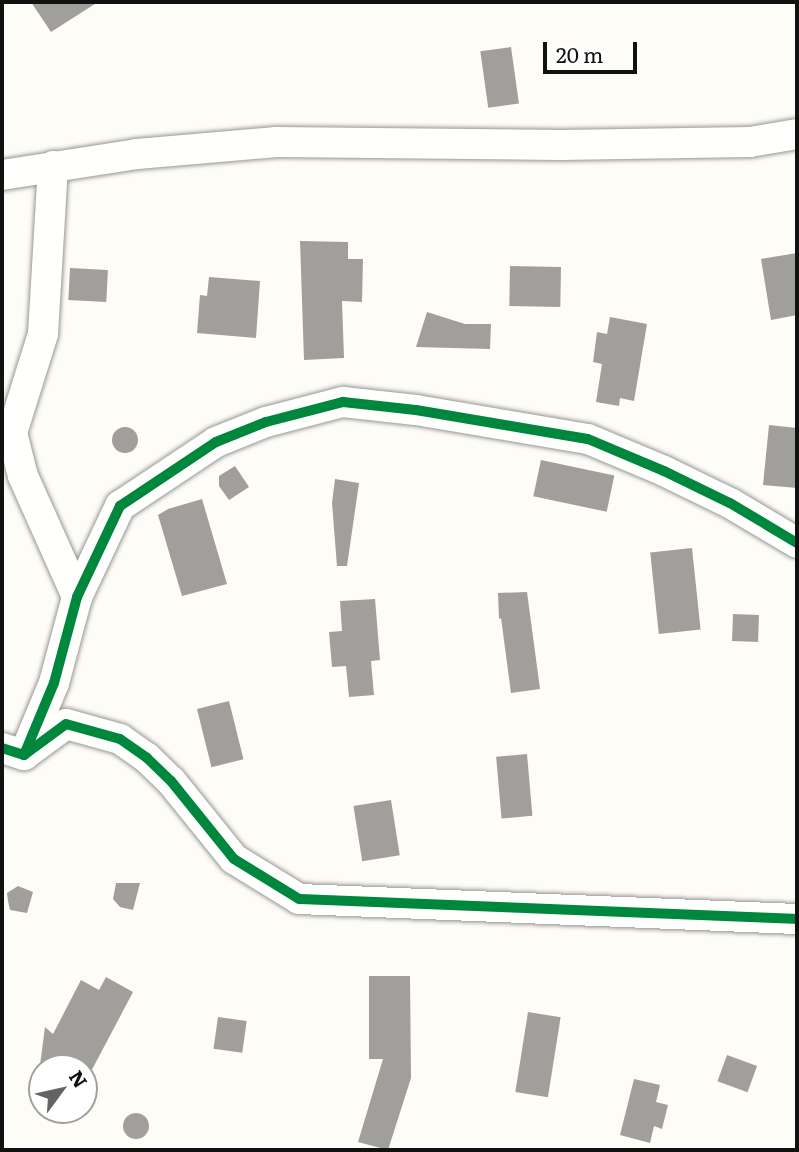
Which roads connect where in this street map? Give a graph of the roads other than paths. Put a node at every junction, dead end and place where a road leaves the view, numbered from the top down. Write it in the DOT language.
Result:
graph roads {
  1 [pos="797,134"];
  2 [pos="53,166"];
  3 [pos="2,175"];
  4 [pos="797,542"];
  5 [pos="77,597"];
  6 [pos="13,752"];
  7 [pos="797,919"];
  1 -- 2 [label="street"];
  2 -- 3 [label="street"];
  2 -- 5 [label="street"];
  4 -- 5 [label="street"];
  5 -- 6 [label="street"];
  6 -- 7 [label="street"];
}
